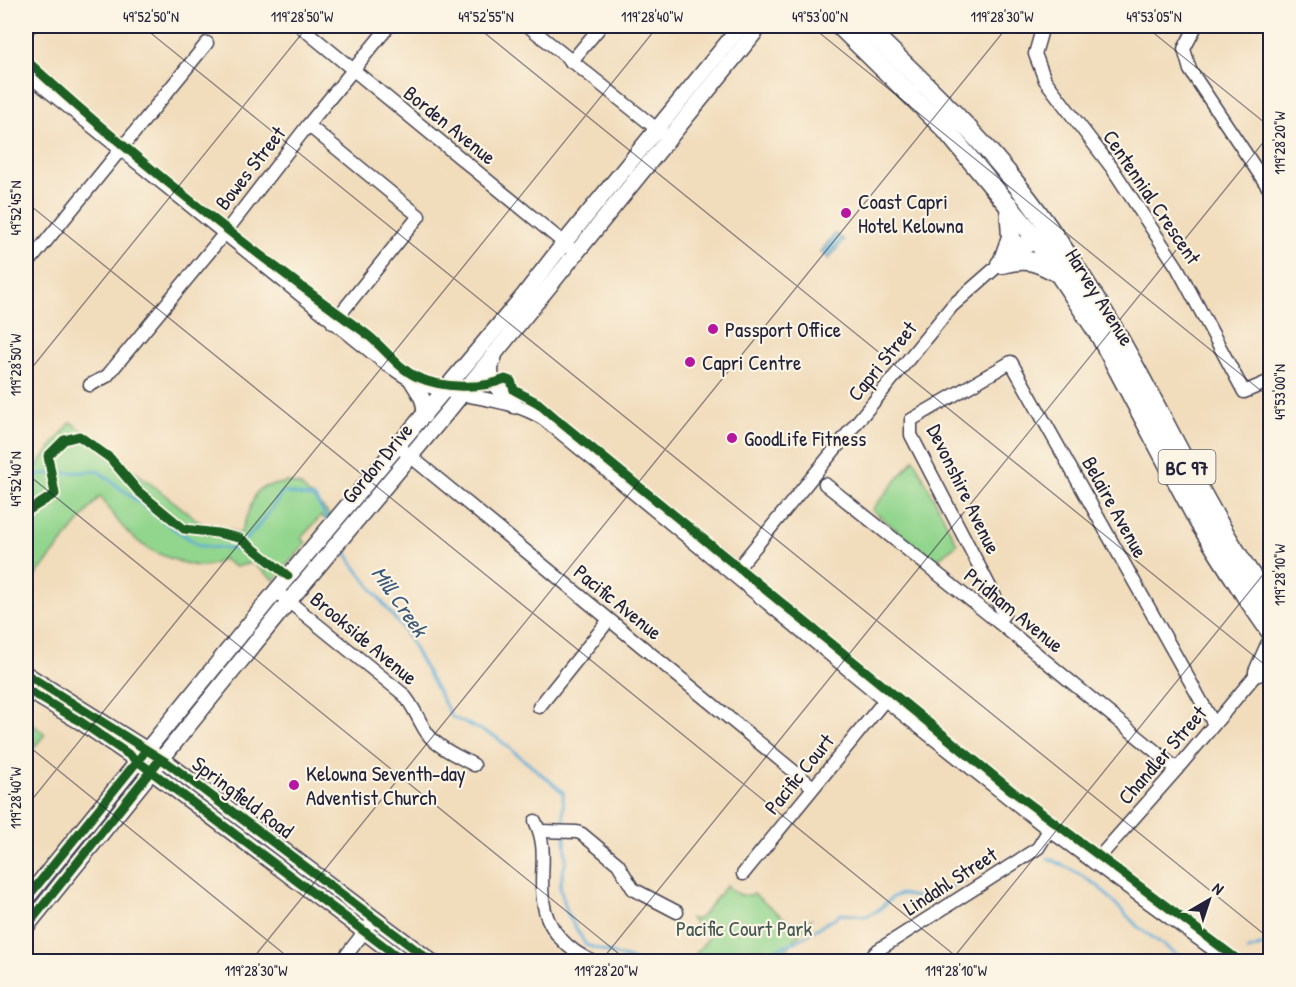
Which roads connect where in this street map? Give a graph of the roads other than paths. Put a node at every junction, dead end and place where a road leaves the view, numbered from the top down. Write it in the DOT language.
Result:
graph roads {
  1 [pos="30,26"];
  2 [pos="300,26"];
  3 [pos="389,26"];
  4 [pos="528,26"];
  5 [pos="601,26"];
  6 [pos="741,26"];
  7 [pos="760,26"];
  8 [pos="840,26"];
  9 [pos="865,26"];
  10 [pos="1043,26"];
  11 [pos="1196,26"];
  12 [pos="26,31"];
  13 [pos="207,43"];
  14 [pos="572,62"];
  15 [pos="352,70"];
  16 [pos="26,73"];
  17 [pos="308,125"];
  18 [pos="663,134"];
  19 [pos="120,149"];
  20 [pos="1270,190"];
  21 [pos="1009,205"];
  22 [pos="224,234"];
  23 [pos="1036,239"];
  24 [pos="564,243"];
  25 [pos="1060,245"];
  26 [pos="576,253"];
  27 [pos="1000,264"];
  28 [pos="26,266"];
  29 [pos="1059,274"];
  30 [pos="333,323"];
  31 [pos="496,352"];
  32 [pos="412,381"];
  33 [pos="1270,381"];
  34 [pos="90,385"];
  35 [pos="445,391"];
  36 [pos="958,391"];
  37 [pos="463,394"];
  38 [pos="515,406"];
  39 [pos="424,416"];
  40 [pos="398,446"];
  41 [pos="411,457"];
  42 [pos="825,484"];
  43 [pos="337,532"];
  44 [pos="733,574"];
  45 [pos="276,591"];
  46 [pos="289,601"];
  47 [pos="1270,602"];
  48 [pos="609,621"];
  49 [pos="998,622"];
  50 [pos="1270,631"];
  51 [pos="1270,645"];
  52 [pos="1264,669"];
  53 [pos="26,674"];
  54 [pos="26,689"];
  55 [pos="885,700"];
  56 [pos="539,707"];
  57 [pos="1214,724"];
  58 [pos="147,749"];
  59 [pos="161,759"];
  60 [pos="137,761"];
  61 [pos="474,765"];
  62 [pos="1177,769"];
  63 [pos="150,771"];
  64 [pos="813,788"];
  65 [pos="1049,830"];
  66 [pos="1094,863"];
  67 [pos="742,874"];
  68 [pos="26,899"];
  69 [pos="677,912"];
  70 [pos="375,918"];
  71 [pos="26,927"];
  72 [pos="364,932"];
  73 [pos="341,962"];
  74 [pos="405,962"];
  75 [pos="432,962"];
  76 [pos="594,962"];
  77 [pos="867,962"];
  78 [pos="1230,962"];
  1 -- 12 [label="street"];
  2 -- 15 [label="street, Borden Avenue"];
  3 -- 15 [label="street, Bowes Street"];
  4 -- 14 [label="street"];
  5 -- 14 [label="street"];
  6 -- 18 [label="main road, Gordon Drive"];
  7 -- 18 [label="main road, Gordon Drive"];
  8 -- 21 [label="highway, Harvey Avenue / BC 97"];
  9 -- 25 [label="highway, Harvey Avenue / BC 97"];
  10 -- 33 [label="street, Centennial Crescent"];
  11 -- 20 [label="street"];
  13 -- 19 [label="street"];
  14 -- 18 [label="street"];
  15 -- 17 [label="street, Bowes Street"];
  15 -- 24 [label="street, Borden Avenue"];
  16 -- 19 [label="street"];
  17 -- 22 [label="street, Bowes Street"];
  17 -- 30 [label="street"];
  18 -- 24 [label="main road, Gordon Drive"];
  18 -- 26 [label="main road, Gordon Drive"];
  19 -- 22 [label="street"];
  19 -- 28 [label="street"];
  21 -- 23 [label="highway, Harvey Avenue / BC 97"];
  21 -- 27 [label="highway"];
  22 -- 30 [label="street"];
  22 -- 34 [label="street, Bowes Street"];
  23 -- 25 [label="highway"];
  23 -- 27 [label="highway"];
  23 -- 29 [label="highway, Harvey Avenue / BC 97"];
  24 -- 26 [label="street, Borden Avenue"];
  24 -- 35 [label="main road, Gordon Drive"];
  25 -- 47 [label="highway, Harvey Avenue / BC 97"];
  26 -- 31 [label="main road, Gordon Drive"];
  27 -- 29 [label="highway"];
  27 -- 44 [label="street, Capri Street"];
  29 -- 50 [label="highway, Harvey Avenue / BC 97"];
  30 -- 32 [label="street"];
  31 -- 37 [label="main road, Gordon Drive"];
  31 -- 38 [label="main road"];
  32 -- 35 [label="street"];
  32 -- 39 [label="main road"];
  35 -- 37 [label="street"];
  35 -- 39 [label="main road, Gordon Drive"];
  36 -- 49 [label="street, Devonshire Avenue"];
  36 -- 57 [label="street, Belaire Avenue"];
  37 -- 38 [label="street"];
  37 -- 41 [label="main road, Gordon Drive"];
  38 -- 44 [label="street"];
  39 -- 40 [label="main road, Gordon Drive"];
  40 -- 41 [label="street, Pacific Avenue"];
  40 -- 43 [label="main road, Gordon Drive"];
  41 -- 43 [label="main road, Gordon Drive"];
  41 -- 48 [label="street, Pacific Avenue"];
  42 -- 49 [label="street, Pridham Avenue"];
  43 -- 45 [label="main road, Gordon Drive"];
  43 -- 46 [label="main road, Gordon Drive"];
  44 -- 55 [label="street"];
  45 -- 46 [label="street, Brookside Avenue"];
  45 -- 58 [label="main road, Gordon Drive"];
  46 -- 59 [label="main road, Gordon Drive"];
  46 -- 61 [label="street, Brookside Avenue"];
  48 -- 56 [label="street"];
  48 -- 64 [label="street, Pacific Avenue"];
  49 -- 62 [label="street, Pridham Avenue"];
  51 -- 52 [label="highway"];
  52 -- 57 [label="street, Chandler Street"];
  53 -- 58 [label="main road, Springfield Road"];
  54 -- 60 [label="main road, Springfield Road"];
  55 -- 64 [label="street, Pacific Court"];
  55 -- 65 [label="street"];
  57 -- 62 [label="street, Chandler Street"];
  58 -- 59 [label="main road, Springfield Road"];
  58 -- 60 [label="main road, Gordon Drive"];
  59 -- 63 [label="main road, Gordon Drive"];
  59 -- 70 [label="main road, Springfield Road"];
  60 -- 63 [label="main road, Springfield Road"];
  60 -- 68 [label="main road, Gordon Drive"];
  62 -- 66 [label="street, Chandler Street"];
  63 -- 71 [label="main road, Gordon Drive"];
  63 -- 72 [label="main road, Springfield Road"];
  64 -- 67 [label="street, Pacific Court"];
  65 -- 66 [label="street"];
  65 -- 77 [label="street, Lindahl Street"];
  66 -- 78 [label="street"];
  69 -- 76 [label="street"];
  70 -- 72 [label="street"];
  70 -- 75 [label="main road, Springfield Road"];
  72 -- 73 [label="street"];
  72 -- 74 [label="main road, Springfield Road"];
}
